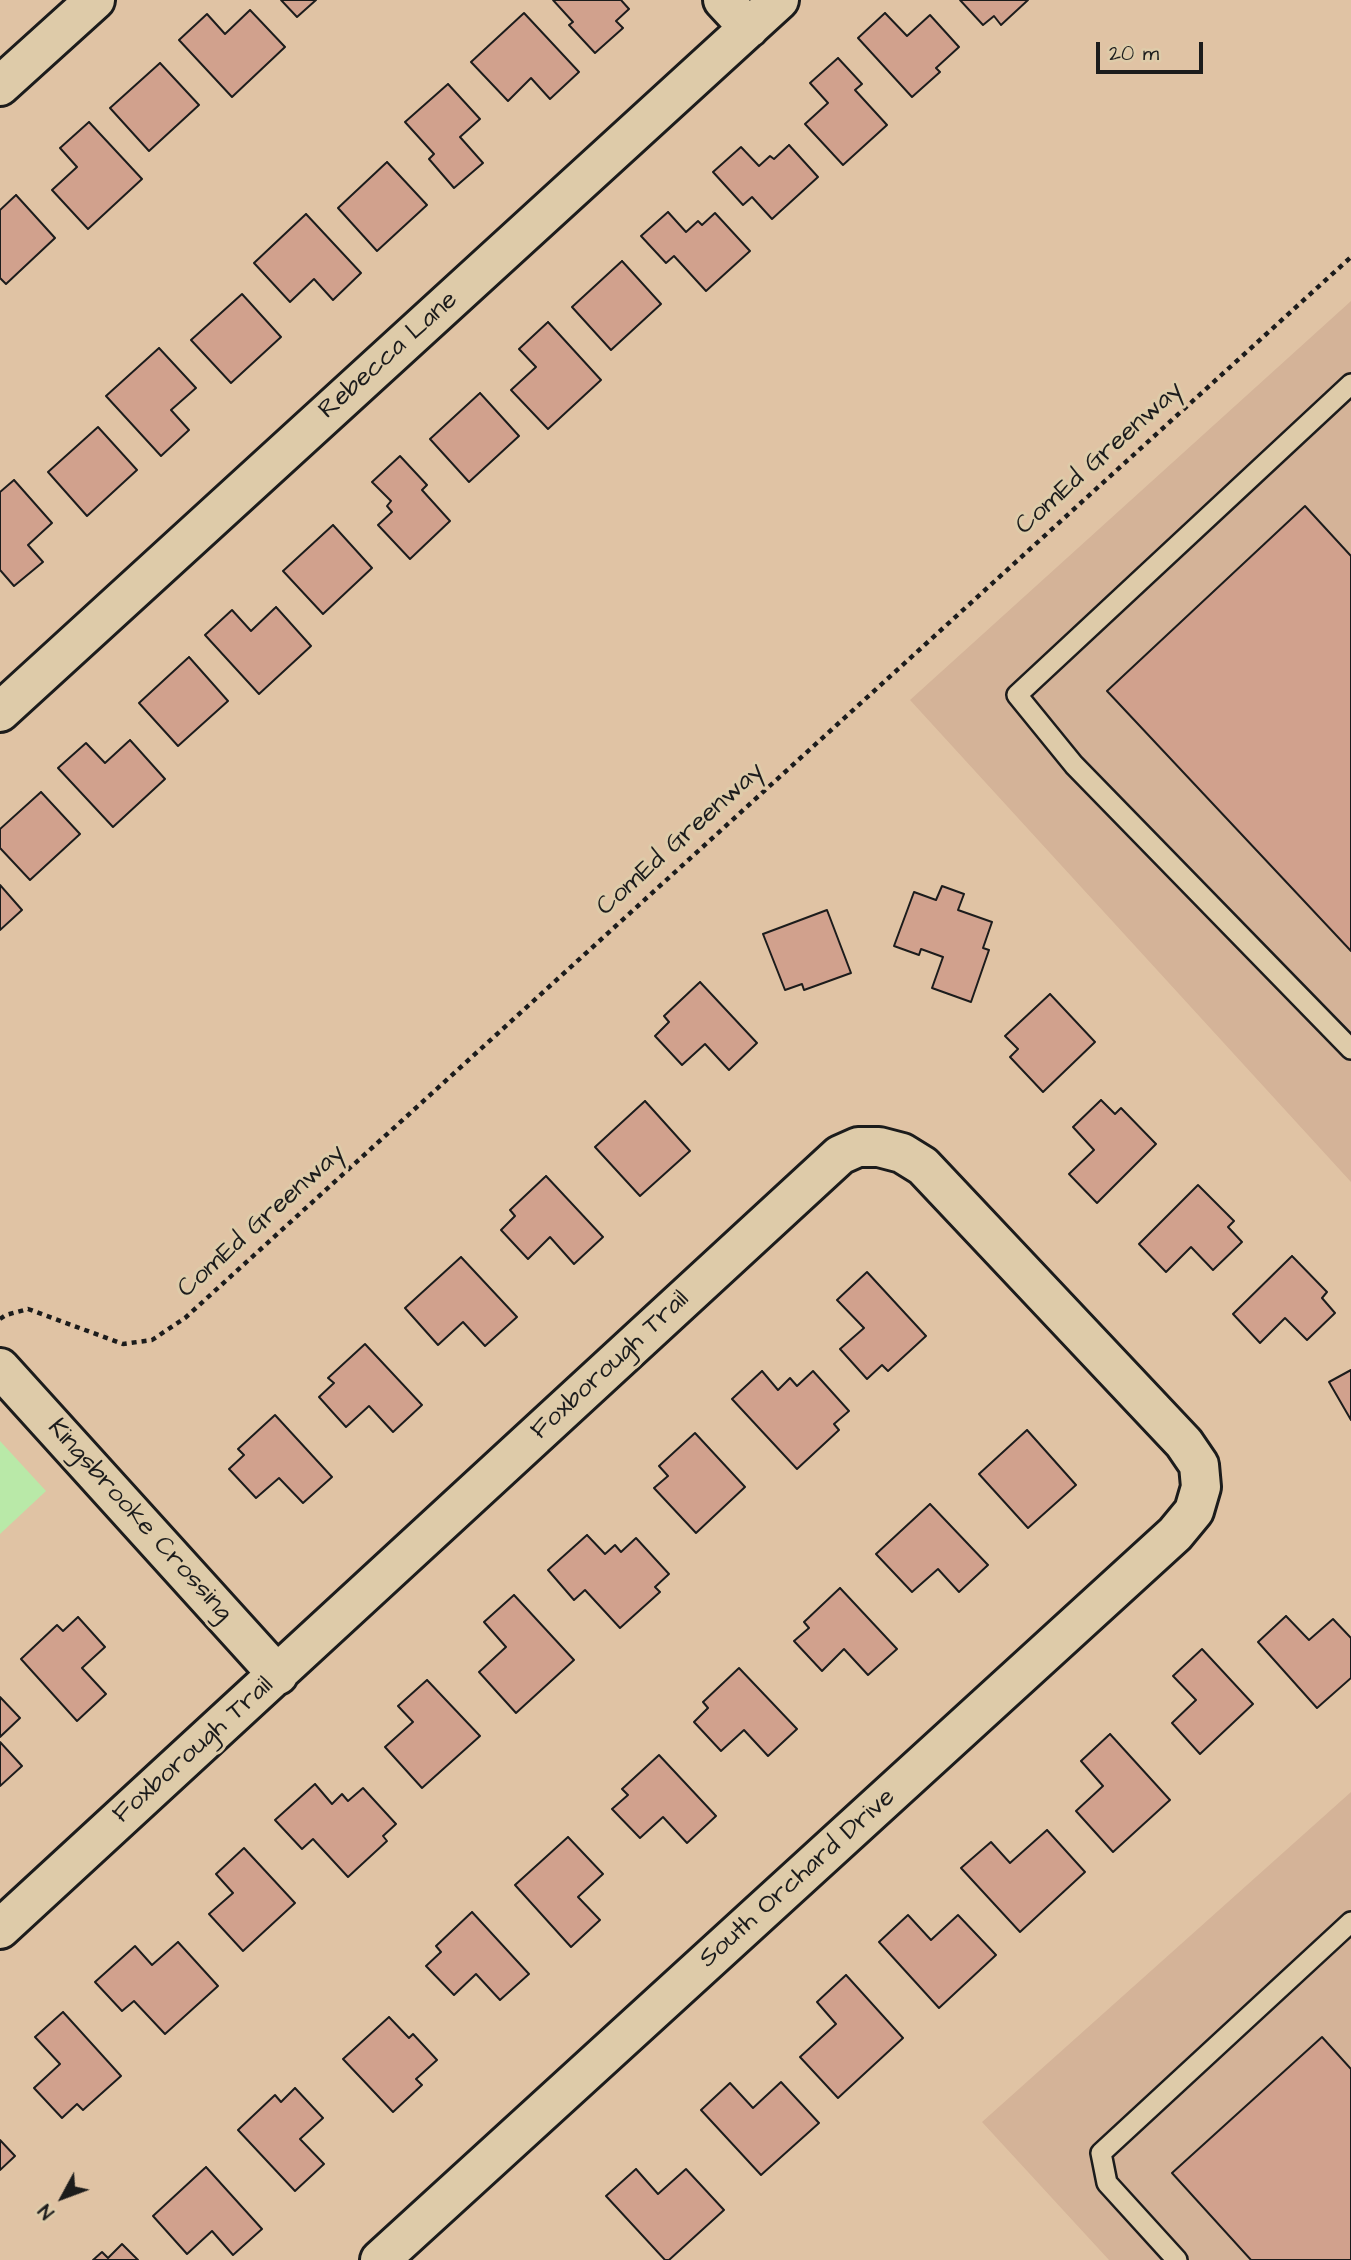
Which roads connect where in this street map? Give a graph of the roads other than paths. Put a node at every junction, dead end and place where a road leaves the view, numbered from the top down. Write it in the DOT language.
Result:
graph roads {
  1 [pos="95,0"];
  2 [pos="723,0"];
  3 [pos="779,0"];
  4 [pos="749,27"];
  5 [pos="0,86"];
  6 [pos="1351,384"];
  7 [pos="0,712"];
  8 [pos="1351,1049"];
  9 [pos="0,1368"];
  10 [pos="1201,1487"];
  11 [pos="278,1675"];
  12 [pos="1351,1922"];
  13 [pos="0,1929"];
  14 [pos="380,2260"];
  15 [pos="1177,2260"];
  1 -- 5 [label="street"];
  2 -- 4 [label="street"];
  3 -- 4 [label="street, Rebecca Lane"];
  4 -- 7 [label="street, Rebecca Lane"];
  6 -- 8 [label="lane"];
  9 -- 11 [label="street, Kingsbrooke Crossing"];
  10 -- 11 [label="street, Foxborough Trail"];
  10 -- 14 [label="street, South Orchard Drive"];
  11 -- 13 [label="street, Foxborough Trail"];
  12 -- 15 [label="lane"];
}
